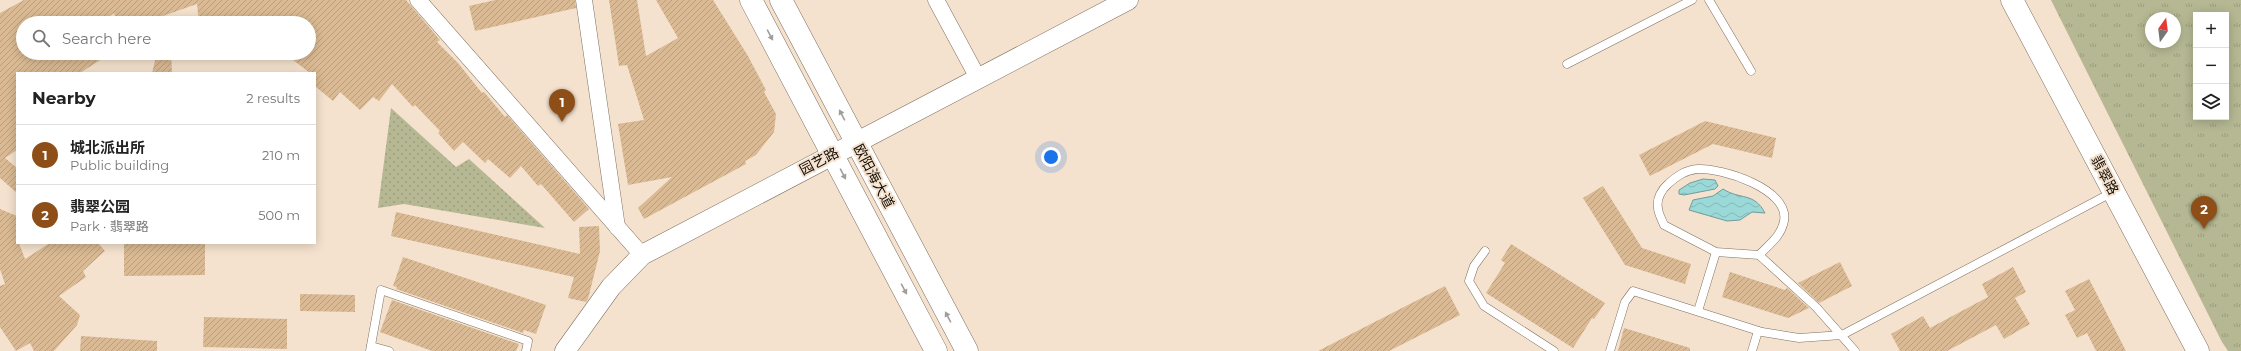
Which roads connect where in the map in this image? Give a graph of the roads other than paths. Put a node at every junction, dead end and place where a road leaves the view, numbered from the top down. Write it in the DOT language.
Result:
graph roads {
  1 [pos="418,0"];
  2 [pos="584,0"];
  3 [pos="751,0"];
  4 [pos="781,0"];
  5 [pos="936,0"];
  6 [pos="1128,0"];
  7 [pos="1692,0"];
  8 [pos="1709,0"];
  9 [pos="2012,0"];
  10 [pos="1567,64"];
  11 [pos="1752,71"];
  12 [pos="978,78"];
  13 [pos="856,141"];
  14 [pos="832,154"];
  15 [pos="2114,192"];
  16 [pos="617,226"];
  17 [pos="1485,251"];
  18 [pos="1716,252"];
  19 [pos="642,254"];
  20 [pos="1759,255"];
  21 [pos="1698,311"];
  22 [pos="1758,331"];
  23 [pos="1842,335"];
  24 [pos="370,348"];
  25 [pos="389,351"];
  26 [pos="526,351"];
  27 [pos="565,351"];
  28 [pos="936,351"];
  29 [pos="967,351"];
  30 [pos="1554,351"];
  31 [pos="1610,351"];
  32 [pos="1752,351"];
  33 [pos="1856,351"];
  34 [pos="2198,351"];
  1 -- 16 [label="street"];
  2 -- 16 [label="street"];
  3 -- 14 [label="main road, 欧阳海大道, one-way"];
  13 -- 4 [label="main road, 欧阳海大道, one-way"];
  5 -- 12 [label="street"];
  6 -- 12 [label="street, 园艺路"];
  7 -- 10 [label="lane"];
  8 -- 11 [label="lane"];
  9 -- 15 [label="main road, 翡翠路"];
  12 -- 13 [label="street, 园艺路"];
  13 -- 14 [label="street, 园艺路"];
  29 -- 13 [label="main road, 欧阳海大道, one-way"];
  14 -- 19 [label="street, 园艺路"];
  14 -- 28 [label="main road, 欧阳海大道, one-way"];
  15 -- 23 [label="lane"];
  15 -- 34 [label="main road, 翡翠路"];
  16 -- 19 [label="street"];
  17 -- 30 [label="lane"];
  18 -- 20 [label="lane"];
  18 -- 20 [label="lane"];
  18 -- 21 [label="lane"];
  19 -- 27 [label="street, 园艺路"];
  20 -- 23 [label="lane"];
  21 -- 22 [label="lane"];
  21 -- 31 [label="lane"];
  22 -- 23 [label="lane"];
  22 -- 32 [label="lane"];
  23 -- 33 [label="lane"];
  24 -- 25 [label="lane"];
  24 -- 26 [label="lane"];
}
